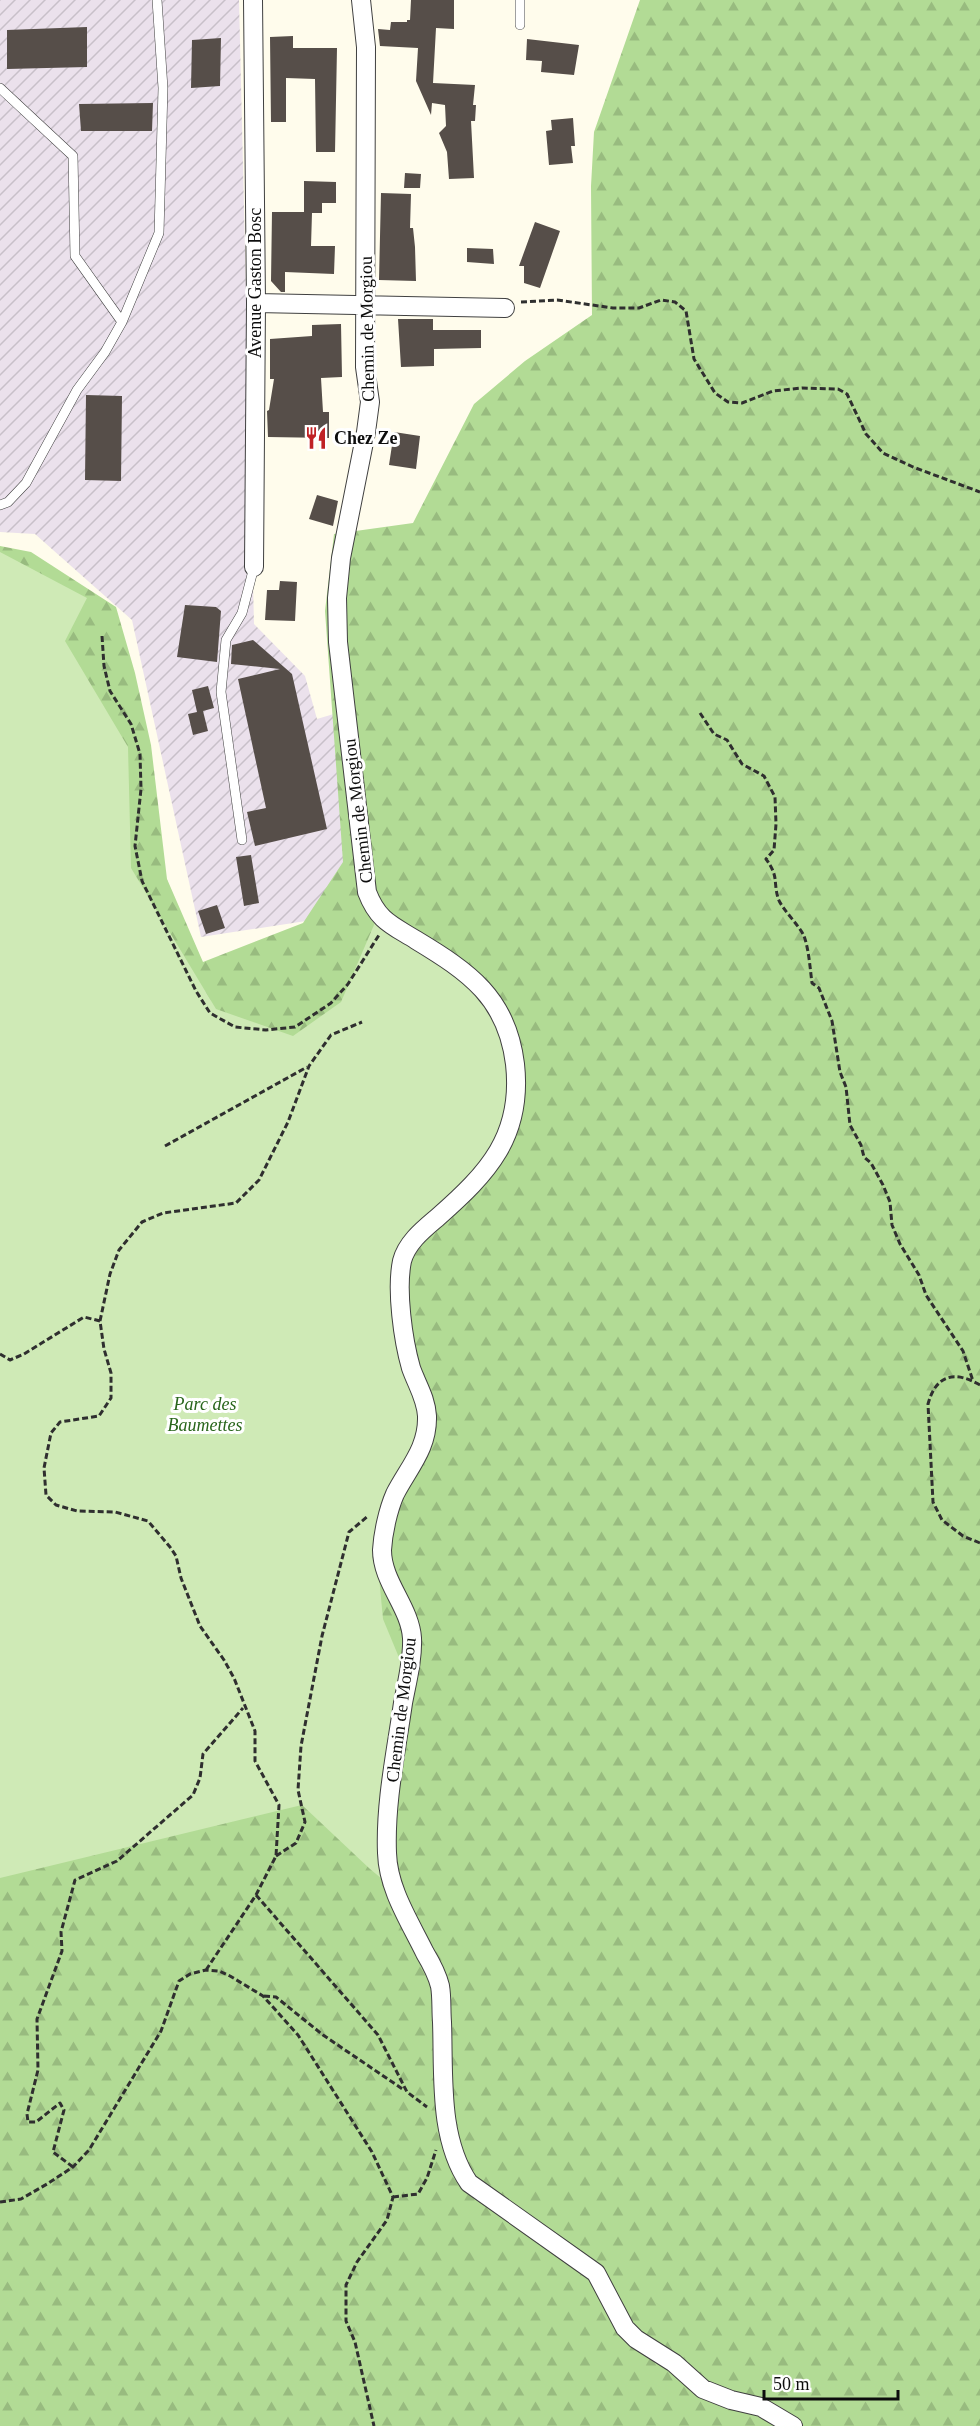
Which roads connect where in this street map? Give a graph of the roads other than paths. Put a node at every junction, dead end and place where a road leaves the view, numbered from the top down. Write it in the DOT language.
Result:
graph roads {
  1 [pos="157,0"];
  2 [pos="254,0"];
  3 [pos="361,0"];
  4 [pos="520,0"];
  5 [pos="520,25"];
  6 [pos="0,88"];
  7 [pos="256,303"];
  8 [pos="365,305"];
  9 [pos="505,308"];
  10 [pos="122,322"];
  11 [pos="0,505"];
  12 [pos="254,567"];
  13 [pos="242,840"];
  14 [pos="793,2426"];
  1 -- 10 [label="lane"];
  2 -- 7 [label="street, Avenue Gaston Bosc"];
  3 -- 8 [label="street, Chemin de Morgiou"];
  4 -- 5 [label="lane"];
  6 -- 10 [label="lane"];
  7 -- 8 [label="street"];
  7 -- 12 [label="street, Avenue Gaston Bosc"];
  8 -- 9 [label="street"];
  8 -- 14 [label="street, Chemin de Morgiou"];
  10 -- 11 [label="lane"];
  12 -- 13 [label="lane"];
}
